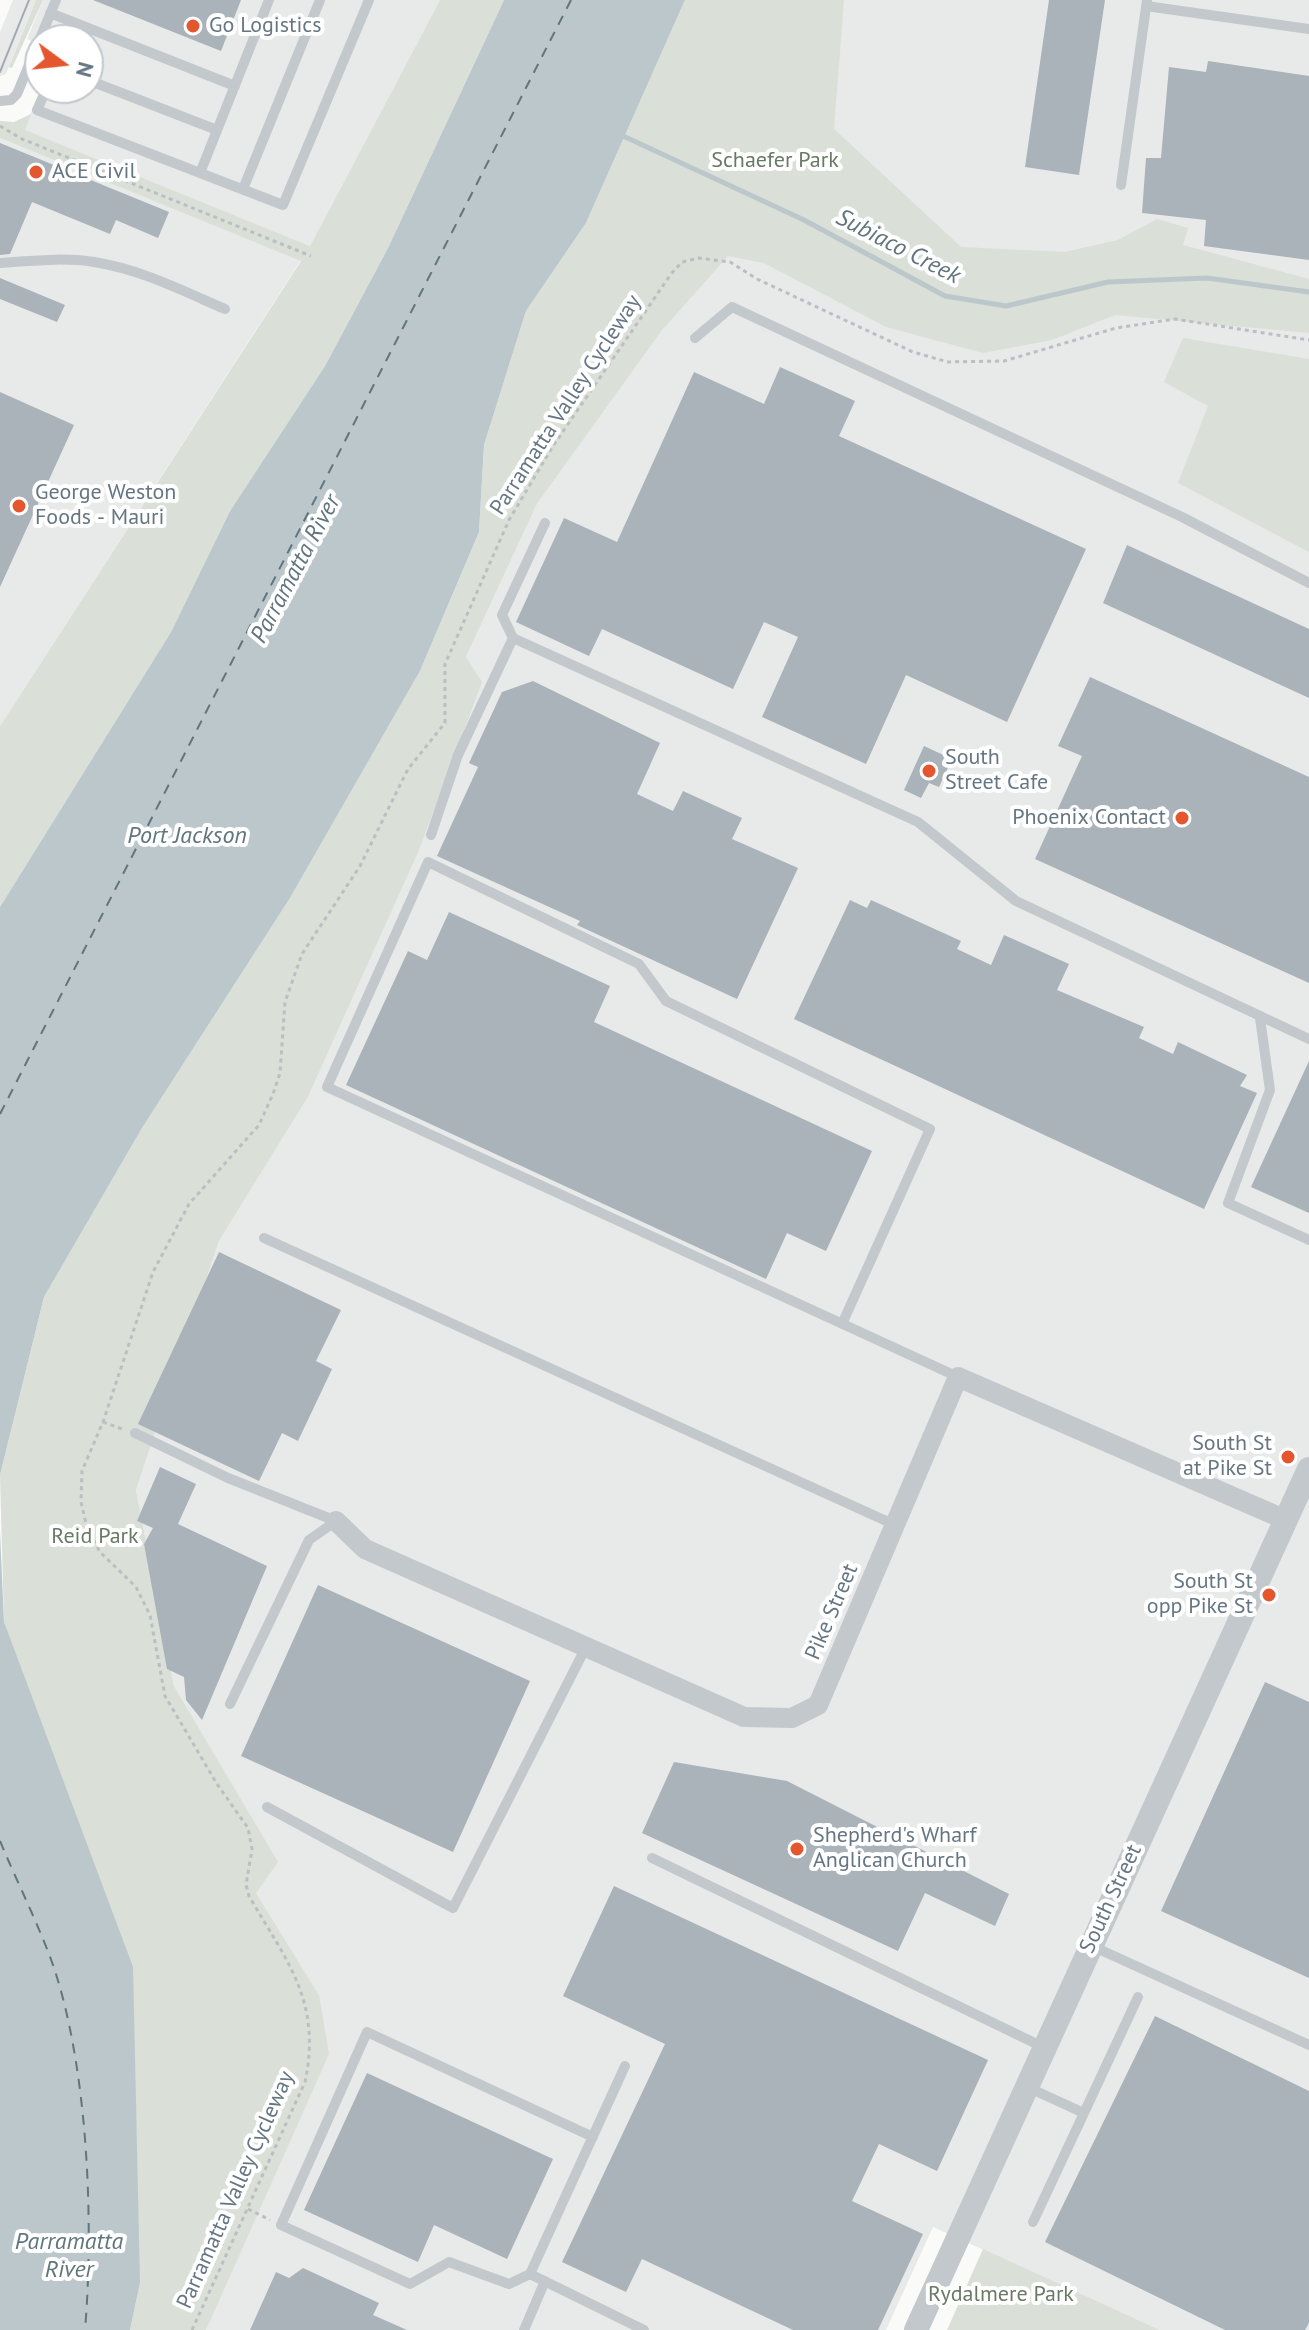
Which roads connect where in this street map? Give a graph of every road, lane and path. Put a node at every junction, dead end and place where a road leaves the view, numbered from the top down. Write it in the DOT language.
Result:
graph roads {
  1 [pos="56,0"];
  2 [pos="269,0"];
  3 [pos="320,0"];
  4 [pos="369,0"];
  5 [pos="1146,3"];
  6 [pos="50,13"];
  7 [pos="1309,29"];
  8 [pos="104,86"];
  9 [pos="235,86"];
  10 [pos="0,101"];
  11 [pos="40,104"];
  12 [pos="0,126"];
  13 [pos="217,130"];
  14 [pos="200,173"];
  15 [pos="1121,185"];
  16 [pos="243,189"];
  17 [pos="311,256"];
  18 [pos="0,263"];
  19 [pos="225,309"];
  20 [pos="695,338"];
  21 [pos="1309,340"];
  22 [pos="545,523"];
  23 [pos="1309,583"];
  24 [pos="513,638"];
  25 [pos="431,835"];
  26 [pos="1260,1018"];
  27 [pos="1309,1039"];
  28 [pos="264,1238"];
  29 [pos="1309,1240"];
  30 [pos="842,1324"];
  31 [pos="958,1377"];
  32 [pos="103,1422"];
  33 [pos="135,1433"];
  34 [pos="1309,1469"];
  35 [pos="1286,1520"];
  36 [pos="336,1521"];
  37 [pos="895,1525"];
  38 [pos="586,1647"];
  39 [pos="230,1704"];
  40 [pos="267,1807"];
  41 [pos="652,1858"];
  42 [pos="1090,1945"];
  43 [pos="1138,1997"];
  44 [pos="1309,2045"];
  45 [pos="1043,2047"];
  46 [pos="625,2066"];
  47 [pos="1025,2087"];
  48 [pos="1084,2113"];
  49 [pos="593,2137"];
  50 [pos="248,2209"];
  51 [pos="1033,2222"];
  52 [pos="281,2225"];
  53 [pos="530,2274"];
  54 [pos="545,2281"];
  55 [pos="192,2330"];
  56 [pos="524,2330"];
  57 [pos="644,2330"];
  58 [pos="916,2330"];
  1 -- 6 [label="lane"];
  2 -- 9 [label="lane"];
  3 -- 16 [label="lane"];
  4 -- 16 [label="lane"];
  5 -- 7 [label="lane"];
  5 -- 15 [label="lane"];
  6 -- 9 [label="lane"];
  6 -- 10 [label="lane"];
  8 -- 13 [label="lane"];
  9 -- 13 [label="lane"];
  11 -- 14 [label="lane"];
  12 -- 17 [label="path"];
  13 -- 14 [label="lane"];
  14 -- 16 [label="lane"];
  18 -- 19 [label="lane"];
  20 -- 23 [label="lane"];
  21 -- 32 [label="path, Parramatta Valley Cycleway"];
  22 -- 24 [label="lane"];
  24 -- 25 [label="lane"];
  24 -- 26 [label="lane"];
  26 -- 27 [label="lane"];
  26 -- 29 [label="lane"];
  28 -- 37 [label="lane"];
  30 -- 30 [label="lane"];
  30 -- 31 [label="lane"];
  31 -- 35 [label="street"];
  31 -- 37 [label="street, Pike Street"];
  32 -- 33 [label="path"];
  32 -- 50 [label="path, Parramatta Valley Cycleway"];
  33 -- 36 [label="lane"];
  34 -- 35 [label="street, South Street"];
  35 -- 42 [label="street, South Street"];
  36 -- 38 [label="street, Pike Street"];
  36 -- 39 [label="lane"];
  37 -- 38 [label="street, Pike Street"];
  38 -- 40 [label="lane"];
  41 -- 45 [label="lane"];
  42 -- 44 [label="lane"];
  42 -- 45 [label="street, South Street"];
  43 -- 48 [label="lane"];
  45 -- 47 [label="street, South Street"];
  46 -- 49 [label="lane"];
  47 -- 48 [label="lane"];
  47 -- 58 [label="street, South Street"];
  48 -- 51 [label="lane"];
  49 -- 52 [label="lane"];
  49 -- 53 [label="lane"];
  50 -- 52 [label="path"];
  50 -- 55 [label="path, Parramatta Valley Cycleway"];
  52 -- 53 [label="lane"];
  53 -- 54 [label="lane"];
  54 -- 56 [label="lane"];
  54 -- 57 [label="lane"];
}
